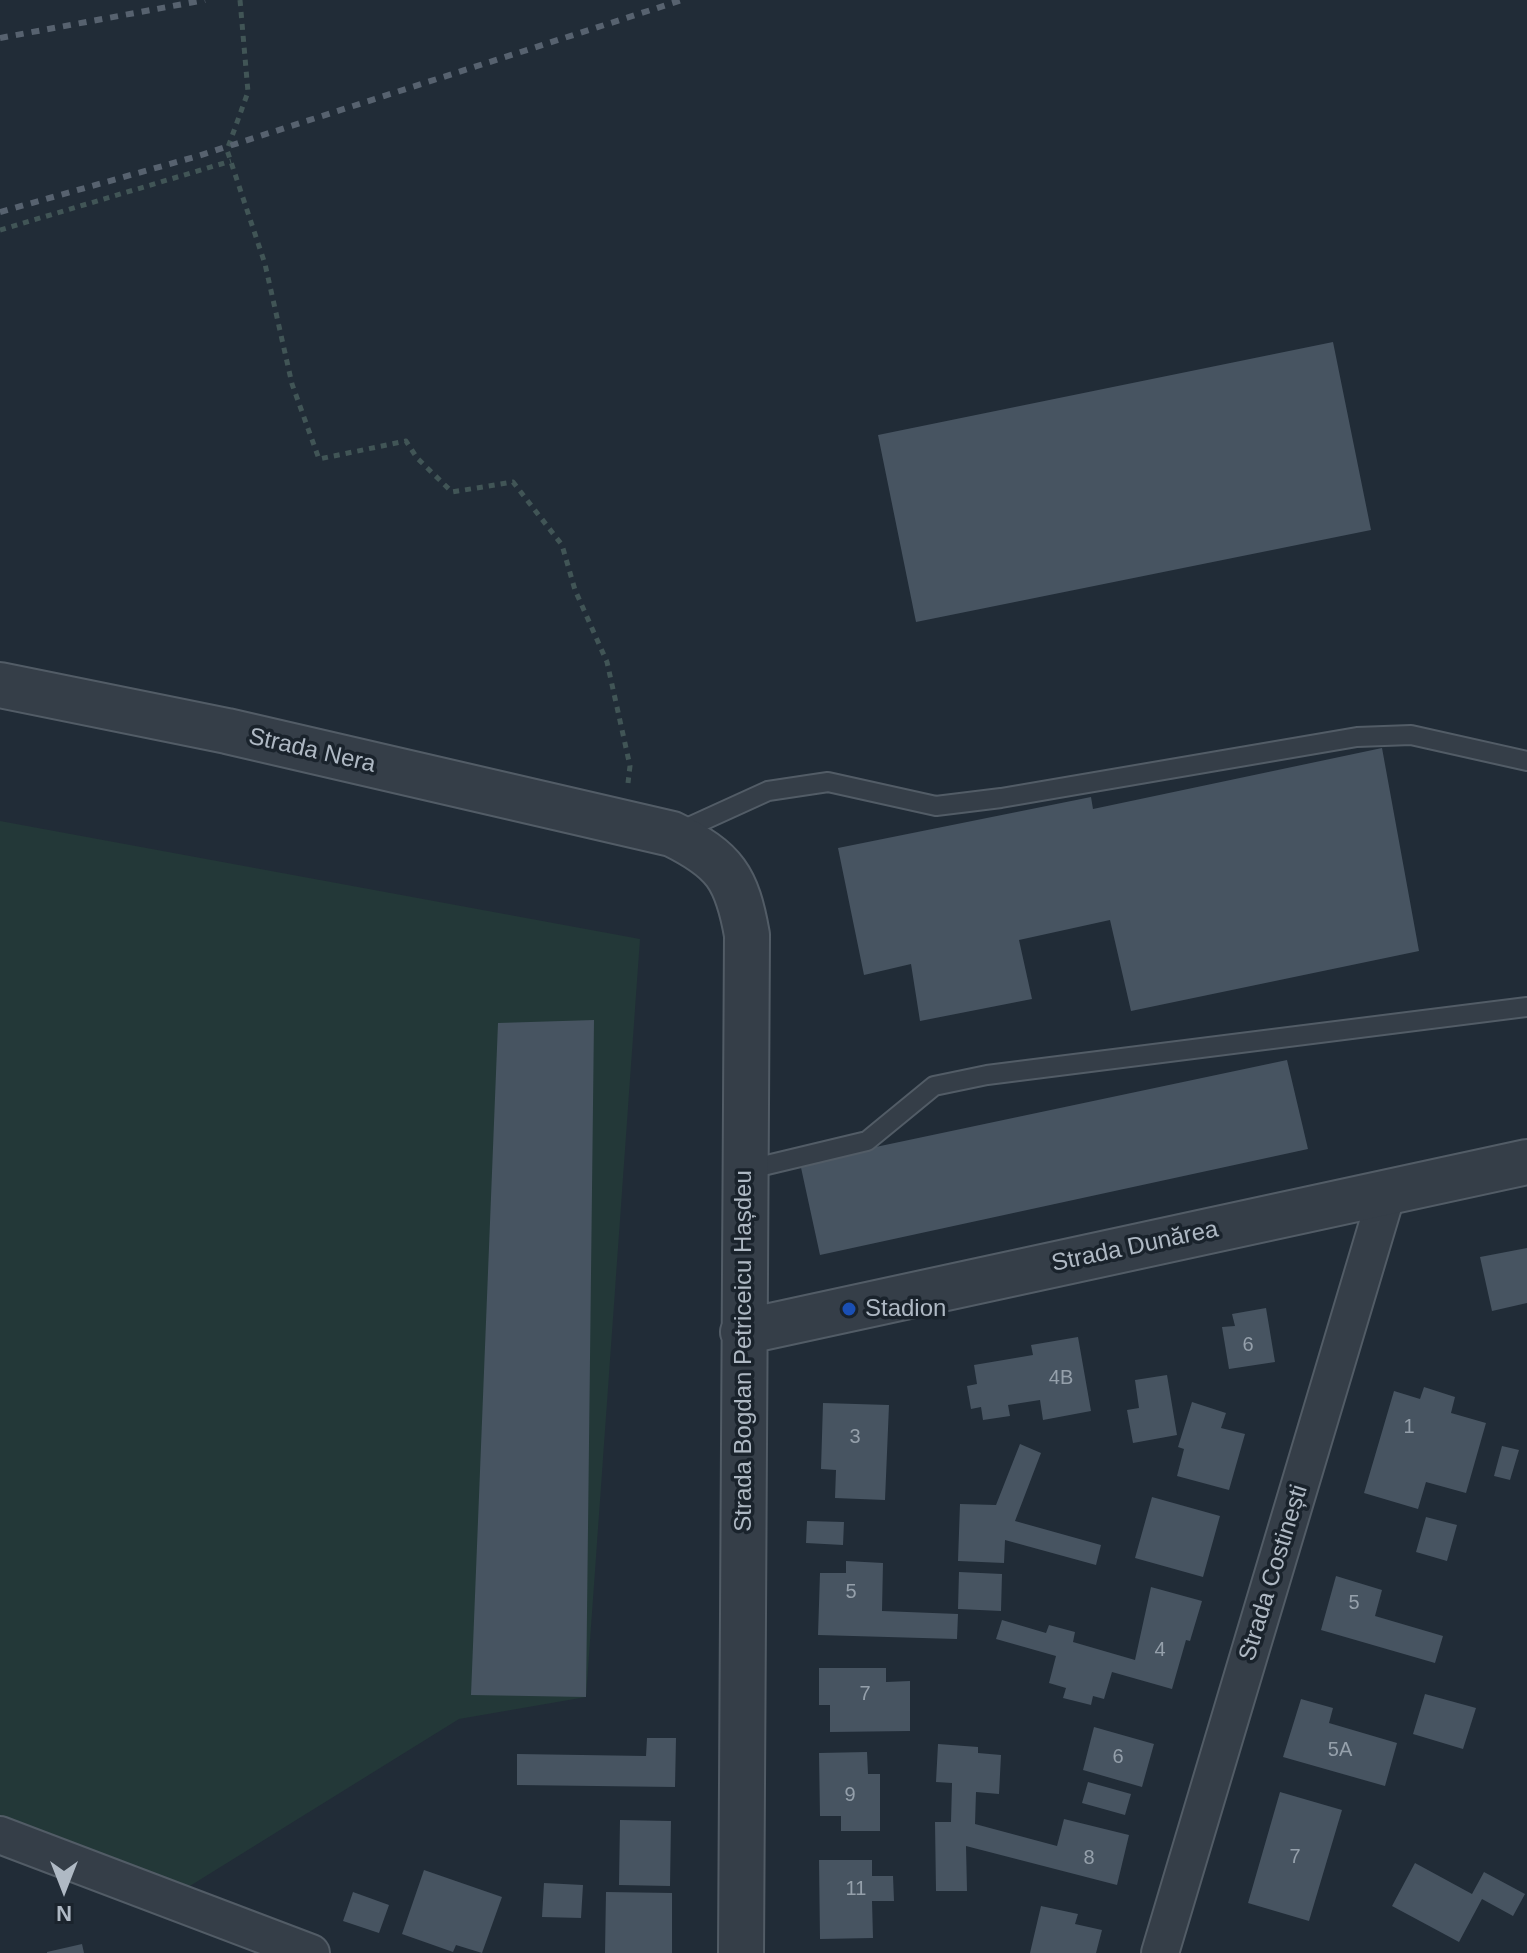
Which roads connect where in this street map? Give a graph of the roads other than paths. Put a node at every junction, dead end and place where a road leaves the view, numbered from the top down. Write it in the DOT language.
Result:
graph roads {
  1 [pos="0,685"];
  2 [pos="1527,761"];
  3 [pos="622,822"];
  4 [pos="672,834"];
  5 [pos="1527,1007"];
  6 [pos="1527,1162"];
  7 [pos="745,1170"];
  8 [pos="1387,1193"];
  9 [pos="743,1332"];
  10 [pos="0,1835"];
  11 [pos="311,1953"];
  12 [pos="741,1953"];
  13 [pos="1160,1953"];
  1 -- 3 [label="street, Strada Nera"];
  2 -- 4 [label="lane"];
  3 -- 4 [label="street, Strada Bogdan Petriceicu Hașdeu"];
  4 -- 7 [label="street, Strada Bogdan Petriceicu Hașdeu"];
  5 -- 7 [label="lane"];
  6 -- 8 [label="street, Strada Dunărea"];
  7 -- 9 [label="street, Strada Bogdan Petriceicu Hașdeu"];
  8 -- 9 [label="street, Strada Dunărea"];
  8 -- 13 [label="street, Strada Costinești"];
  9 -- 12 [label="street, Strada Bogdan Petriceicu Hașdeu"];
  10 -- 11 [label="street"];
}
